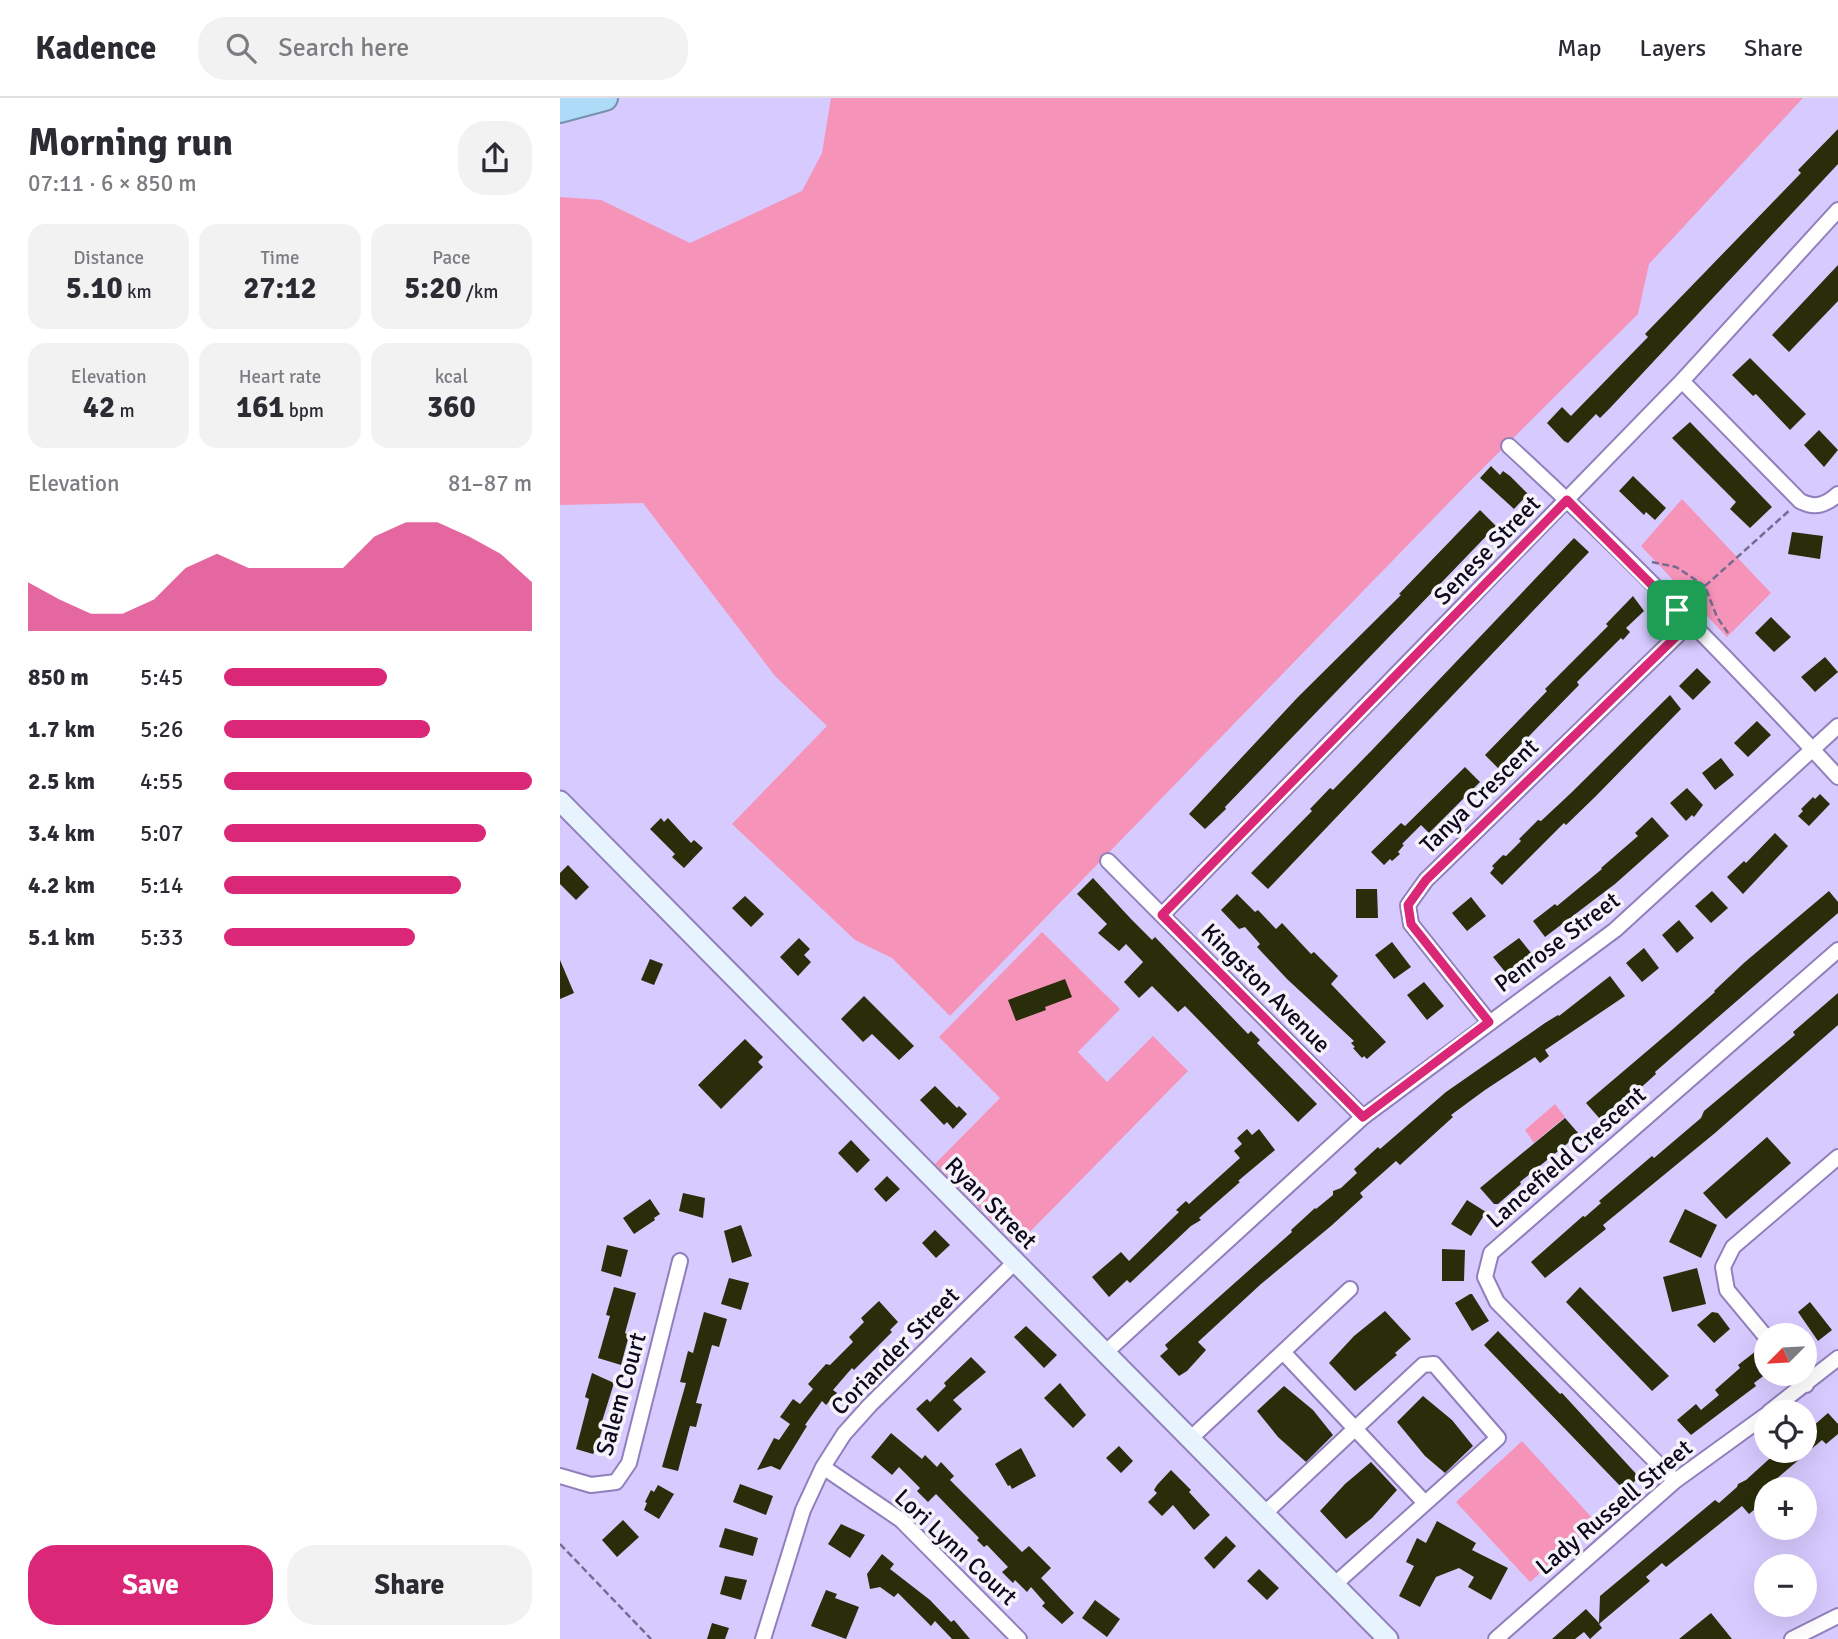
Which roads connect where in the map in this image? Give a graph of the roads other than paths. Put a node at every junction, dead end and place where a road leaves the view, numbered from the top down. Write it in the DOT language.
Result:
graph roads {
  1 [pos="605,98"];
  2 [pos="560,110"];
  3 [pos="1838,211"];
  4 [pos="1682,381"];
  5 [pos="1509,446"];
  6 [pos="1838,494"];
  7 [pos="1567,500"];
  8 [pos="1690,623"];
  9 [pos="1838,726"];
  10 [pos="1812,749"];
  11 [pos="1838,776"];
  12 [pos="560,801"];
  13 [pos="1108,861"];
  14 [pos="1162,915"];
  15 [pos="1838,950"];
  16 [pos="1489,1022"];
  17 [pos="1363,1117"];
  18 [pos="1838,1157"];
  19 [pos="680,1261"];
  20 [pos="1016,1262"];
  21 [pos="1350,1289"];
  22 [pos="1754,1323"];
  23 [pos="1106,1352"];
  24 [pos="1283,1352"];
  25 [pos="1838,1358"];
  26 [pos="1817,1370"];
  27 [pos="1795,1386"];
  28 [pos="1780,1400"];
  29 [pos="1754,1423"];
  30 [pos="1355,1427"];
  31 [pos="1191,1438"];
  32 [pos="823,1467"];
  33 [pos="560,1476"];
  34 [pos="1675,1481"];
  35 [pos="1425,1503"];
  36 [pos="1265,1513"];
  37 [pos="1335,1584"];
  38 [pos="1838,1616"];
  39 [pos="764,1639"];
  40 [pos="1020,1639"];
  41 [pos="1388,1639"];
  42 [pos="1496,1639"];
  43 [pos="1793,1639"];
  1 -- 2 [label="highway"];
  3 -- 4 [label="street, Senese Street"];
  4 -- 6 [label="street"];
  4 -- 7 [label="street, Senese Street"];
  5 -- 7 [label="street"];
  7 -- 8 [label="street"];
  7 -- 14 [label="street, Senese Street"];
  8 -- 10 [label="street"];
  8 -- 16 [label="street, Tanya Crescent"];
  9 -- 10 [label="street, Penrose Street"];
  10 -- 11 [label="street"];
  10 -- 16 [label="street, Penrose Street"];
  12 -- 20 [label="street, Ryan Street"];
  13 -- 14 [label="street, Kingston Avenue"];
  14 -- 17 [label="street, Kingston Avenue"];
  15 -- 34 [label="street, Lancefield Crescent"];
  16 -- 17 [label="street, Penrose Street"];
  17 -- 23 [label="street, Penrose Street"];
  18 -- 22 [label="street"];
  19 -- 33 [label="street, Salem Court"];
  20 -- 23 [label="street, Ryan Street"];
  20 -- 32 [label="street, Coriander Street"];
  21 -- 24 [label="street"];
  23 -- 31 [label="street, Ryan Street"];
  24 -- 30 [label="street"];
  24 -- 31 [label="street"];
  25 -- 26 [label="street, Lady Russell Street"];
  27 -- 28 [label="street, Lady Russell Street"];
  29 -- 34 [label="street, Lady Russell Street"];
  30 -- 35 [label="street"];
  30 -- 35 [label="street"];
  30 -- 36 [label="street"];
  31 -- 36 [label="street, Ryan Street"];
  32 -- 39 [label="street, Coriander Street"];
  32 -- 40 [label="street, Lori Lynn Court"];
  34 -- 42 [label="street, Lady Russell Street"];
  35 -- 37 [label="street"];
  36 -- 37 [label="street, Ryan Street"];
  37 -- 41 [label="street, Ryan Street"];
  38 -- 43 [label="street"];
}
